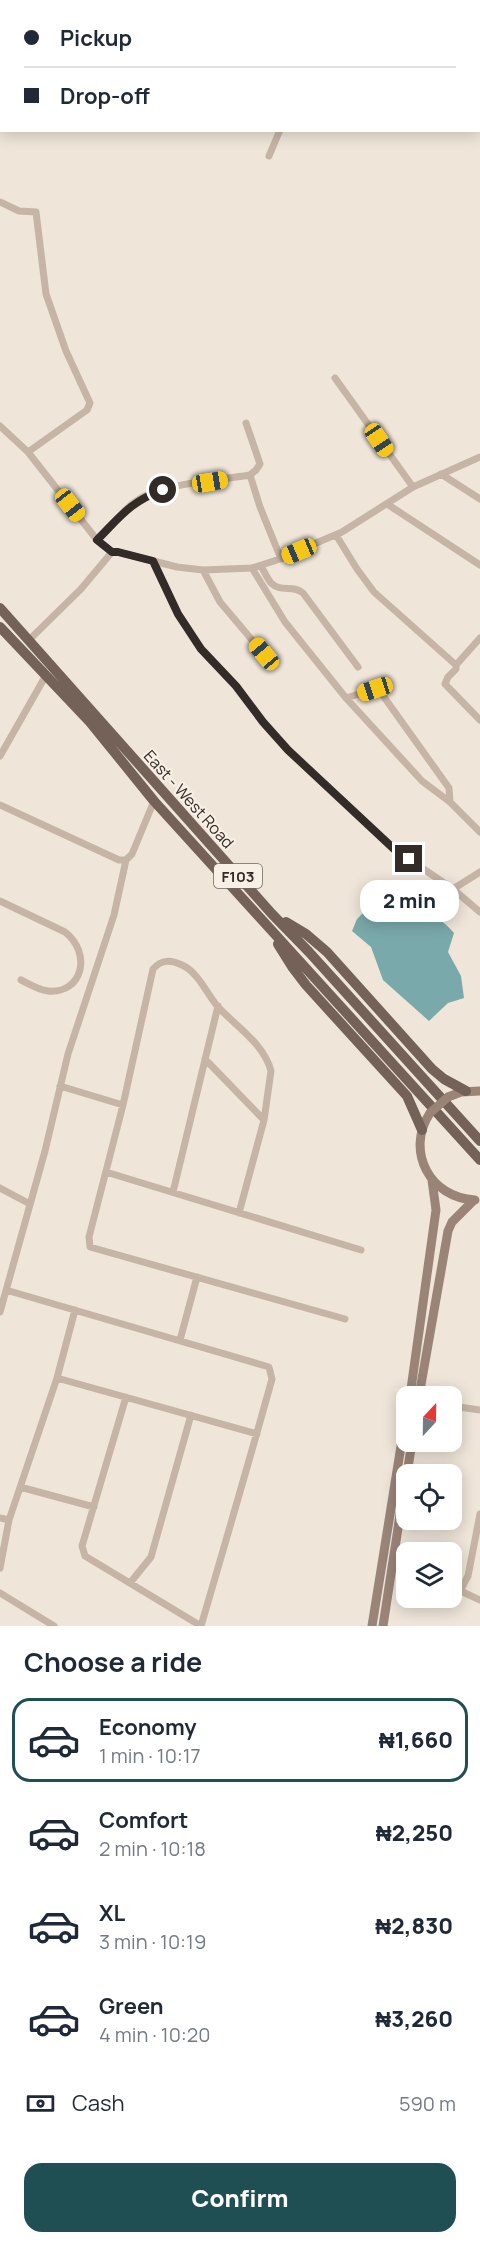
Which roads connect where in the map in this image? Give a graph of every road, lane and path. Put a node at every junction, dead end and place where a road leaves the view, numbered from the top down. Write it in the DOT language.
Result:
graph roads {
  1 [pos="279,132"];
  2 [pos="269,156"];
  3 [pos="0,202"];
  4 [pos="335,378"];
  5 [pos="246,423"];
  6 [pos="0,426"];
  7 [pos="28,452"];
  8 [pos="480,457"];
  9 [pos="441,474"];
  10 [pos="249,475"];
  11 [pos="413,487"];
  12 [pos="480,499"];
  13 [pos="387,504"];
  14 [pos="336,535"];
  15 [pos="97,540"];
  16 [pos="112,552"];
  17 [pos="281,559"];
  18 [pos="153,561"];
  19 [pos="480,565"];
  20 [pos="261,566"];
  21 [pos="252,568"];
  22 [pos="203,570"];
  23 [pos="0,608"];
  24 [pos="0,627"];
  25 [pos="480,638"];
  26 [pos="29,640"];
  27 [pos="264,654"];
  28 [pos="456,665"];
  29 [pos="358,667"];
  30 [pos="45,677"];
  31 [pos="346,698"];
  32 [pos="480,720"];
  33 [pos="0,756"];
  34 [pos="154,801"];
  35 [pos="450,802"];
  36 [pos="0,805"];
  37 [pos="480,832"];
  38 [pos="126,860"];
  39 [pos="480,872"];
  40 [pos="453,889"];
  41 [pos="0,901"];
  42 [pos="480,912"];
  43 [pos="272,914"];
  44 [pos="267,926"];
  45 [pos="21,980"];
  46 [pos="218,1006"];
  47 [pos="205,1059"];
  48 [pos="480,1084"];
  49 [pos="60,1086"];
  50 [pos="472,1091"];
  51 [pos="123,1105"];
  52 [pos="264,1120"];
  53 [pos="422,1130"];
  54 [pos="480,1142"];
  55 [pos="480,1160"];
  56 [pos="106,1172"];
  57 [pos="432,1180"];
  58 [pos="0,1188"];
  59 [pos="173,1192"];
  60 [pos="477,1200"];
  61 [pos="30,1204"];
  62 [pos="239,1213"];
  63 [pos="361,1250"];
  64 [pos="197,1277"];
  65 [pos="6,1290"];
  66 [pos="75,1310"];
  67 [pos="0,1312"];
  68 [pos="345,1319"];
  69 [pos="180,1340"];
  70 [pos="57,1378"];
  71 [pos="411,1386"];
  72 [pos="421,1386"];
  73 [pos="126,1397"];
  74 [pos="462,1407"];
  75 [pos="480,1410"];
  76 [pos="191,1415"];
  77 [pos="257,1434"];
  78 [pos="400,1452"];
  79 [pos="20,1488"];
  80 [pos="94,1507"];
  81 [pos="480,1514"];
  82 [pos="0,1518"];
  83 [pos="9,1520"];
  84 [pos="398,1530"];
  85 [pos="393,1561"];
  86 [pos="396,1562"];
  87 [pos="0,1568"];
  88 [pos="130,1583"];
  89 [pos="462,1587"];
  90 [pos="462,1592"];
  91 [pos="0,1593"];
  92 [pos="480,1600"];
  93 [pos="54,1626"];
  94 [pos="201,1626"];
  95 [pos="372,1626"];
  96 [pos="383,1626"];
  1 -- 2 [label="street"];
  3 -- 7 [label="street"];
  4 -- 11 [label="street"];
  5 -- 10 [label="street"];
  6 -- 7 [label="street"];
  7 -- 15 [label="street"];
  8 -- 9 [label="street"];
  9 -- 11 [label="street"];
  9 -- 12 [label="street"];
  10 -- 15 [label="street"];
  10 -- 17 [label="street"];
  11 -- 13 [label="street"];
  13 -- 14 [label="street"];
  13 -- 19 [label="street"];
  14 -- 17 [label="street"];
  14 -- 28 [label="street"];
  15 -- 16 [label="street"];
  16 -- 18 [label="street"];
  16 -- 26 [label="street"];
  17 -- 20 [label="street"];
  18 -- 22 [label="street"];
  18 -- 40 [label="street"];
  20 -- 21 [label="street"];
  20 -- 29 [label="street"];
  21 -- 22 [label="street"];
  21 -- 31 [label="street"];
  22 -- 27 [label="street"];
  23 -- 26 [label="main road, East - West Road / F103"];
  24 -- 30 [label="main road, East - West Road / F103"];
  25 -- 28 [label="street"];
  26 -- 43 [label="main road, East - West Road / F103"];
  28 -- 32 [label="street"];
  30 -- 33 [label="street"];
  30 -- 34 [label="main road, East - West Road / F103"];
  31 -- 35 [label="street"];
  31 -- 35 [label="street"];
  34 -- 38 [label="street"];
  34 -- 44 [label="main road, East - West Road / F103"];
  35 -- 37 [label="street"];
  36 -- 38 [label="street"];
  38 -- 49 [label="street"];
  39 -- 40 [label="street"];
  40 -- 42 [label="street"];
  41 -- 45 [label="street"];
  43 -- 50 [label="main road"];
  43 -- 54 [label="main road, East - West Road / F103"];
  44 -- 53 [label="main road"];
  44 -- 55 [label="main road, East - West Road / F103"];
  46 -- 47 [label="street"];
  46 -- 51 [label="street"];
  46 -- 52 [label="street"];
  47 -- 52 [label="street"];
  47 -- 59 [label="street"];
  48 -- 50 [label="main road"];
  49 -- 51 [label="street"];
  49 -- 61 [label="street"];
  50 -- 53 [label="main road, bridge"];
  51 -- 56 [label="street"];
  52 -- 62 [label="street"];
  53 -- 57 [label="main road"];
  56 -- 59 [label="street"];
  56 -- 64 [label="street"];
  57 -- 60 [label="main road"];
  57 -- 71 [label="main road"];
  58 -- 61 [label="street"];
  59 -- 62 [label="street"];
  60 -- 72 [label="main road"];
  61 -- 65 [label="street"];
  62 -- 63 [label="street"];
  64 -- 68 [label="street"];
  64 -- 69 [label="street"];
  65 -- 66 [label="street"];
  65 -- 67 [label="street"];
  66 -- 69 [label="street"];
  66 -- 70 [label="street"];
  69 -- 77 [label="street"];
  70 -- 73 [label="street"];
  70 -- 79 [label="street"];
  73 -- 76 [label="street"];
  73 -- 80 [label="street"];
  74 -- 75 [label="street"];
  76 -- 77 [label="street"];
  76 -- 88 [label="street"];
  77 -- 94 [label="street"];
  78 -- 95 [label="main road"];
  79 -- 80 [label="street"];
  79 -- 83 [label="street"];
  80 -- 88 [label="street"];
  81 -- 89 [label="street"];
  82 -- 83 [label="street"];
  83 -- 87 [label="street"];
  84 -- 85 [label="main road"];
  85 -- 86 [label="street"];
  85 -- 96 [label="main road"];
  88 -- 94 [label="street"];
  90 -- 92 [label="street"];
  91 -- 93 [label="street"];
}
